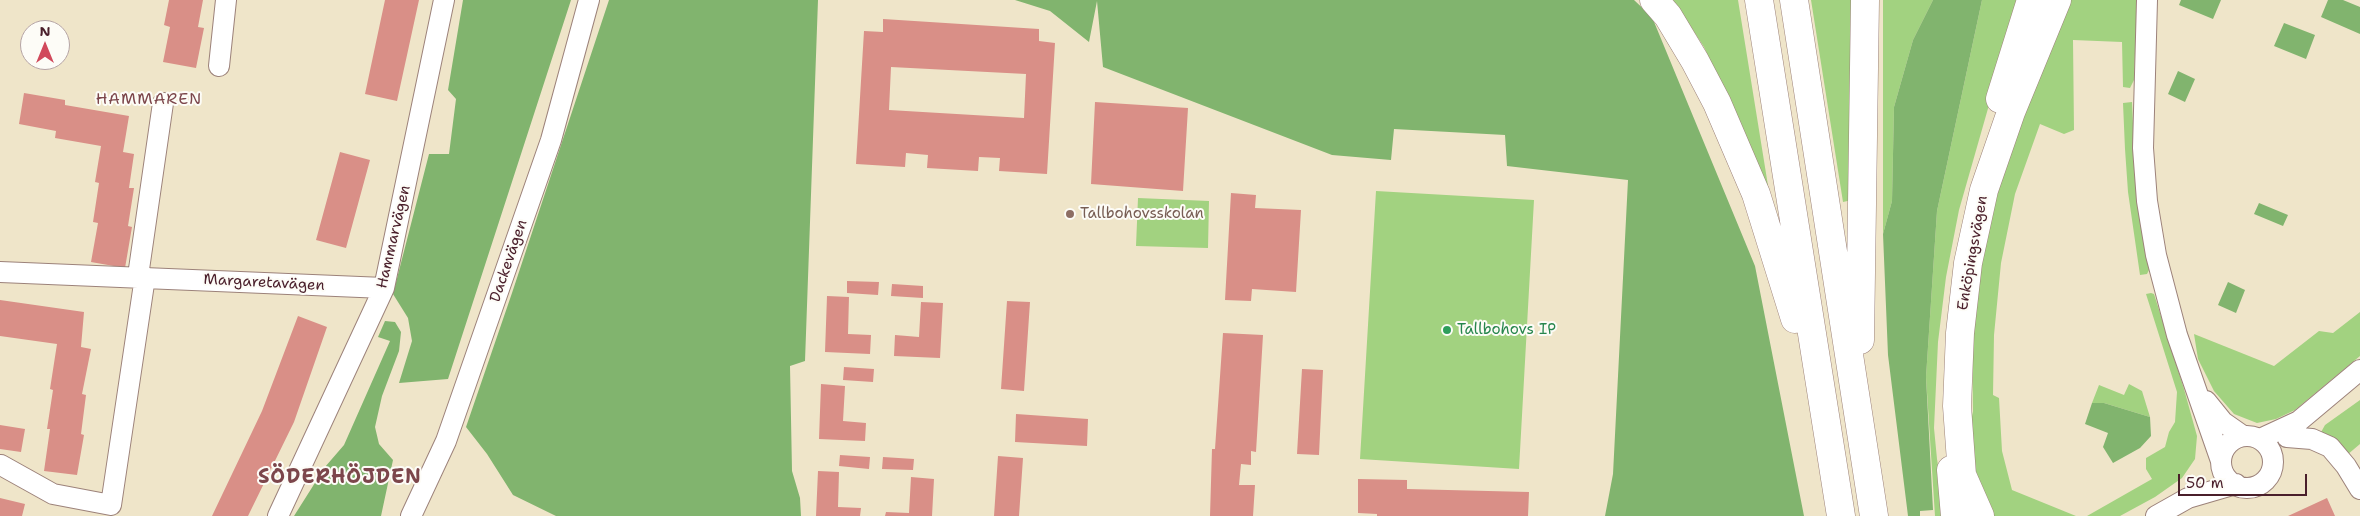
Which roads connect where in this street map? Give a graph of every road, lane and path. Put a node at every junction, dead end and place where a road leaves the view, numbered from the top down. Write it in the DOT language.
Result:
graph roads {
  1 [pos="226,0"];
  2 [pos="444,0"];
  3 [pos="589,0"];
  4 [pos="1654,0"];
  5 [pos="1759,0"];
  6 [pos="1794,0"];
  7 [pos="1865,0"];
  8 [pos="2031,0"];
  9 [pos="2057,0"];
  10 [pos="2147,0"];
  11 [pos="219,66"];
  12 [pos="163,103"];
  13 [pos="0,272"];
  14 [pos="141,277"];
  15 [pos="384,288"];
  16 [pos="2360,370"];
  17 [pos="2198,392"];
  18 [pos="1826,422"];
  19 [pos="1860,426"];
  20 [pos="2293,429"];
  21 [pos="2252,437"];
  22 [pos="2274,460"];
  23 [pos="2221,464"];
  24 [pos="1,465"];
  25 [pos="2236,484"];
  26 [pos="2360,489"];
  27 [pos="2188,498"];
  28 [pos="278,516"];
  29 [pos="410,516"];
  30 [pos="1841,516"];
  31 [pos="1874,516"];
  32 [pos="1955,516"];
  33 [pos="1980,516"];
  34 [pos="2156,516"];
  1 -- 11 [label="street"];
  2 -- 15 [label="street, Hammarvägen"];
  3 -- 29 [label="street, Dackevägen"];
  4 -- 18 [label="main road"];
  5 -- 18 [label="main road"];
  6 -- 19 [label="main road"];
  7 -- 19 [label="main road"];
  8 -- 32 [label="main road, Enköpingsvägen"];
  9 -- 33 [label="main road, Enköpingsvägen"];
  10 -- 17 [label="street"];
  12 -- 14 [label="street"];
  13 -- 14 [label="street, Margaretavägen"];
  14 -- 15 [label="street, Margaretavägen"];
  14 -- 24 [label="street"];
  15 -- 28 [label="street, Hammarvägen"];
  16 -- 20 [label="street"];
  17 -- 21 [label="street"];
  17 -- 23 [label="street"];
  18 -- 30 [label="main road"];
  19 -- 31 [label="main road"];
  20 -- 21 [label="street"];
  20 -- 22 [label="street"];
  20 -- 26 [label="street"];
  21 -- 22 [label="street"];
  21 -- 23 [label="street"];
  22 -- 25 [label="street"];
  23 -- 25 [label="street"];
  23 -- 27 [label="street"];
  25 -- 27 [label="street"];
  27 -- 34 [label="street"];
}
